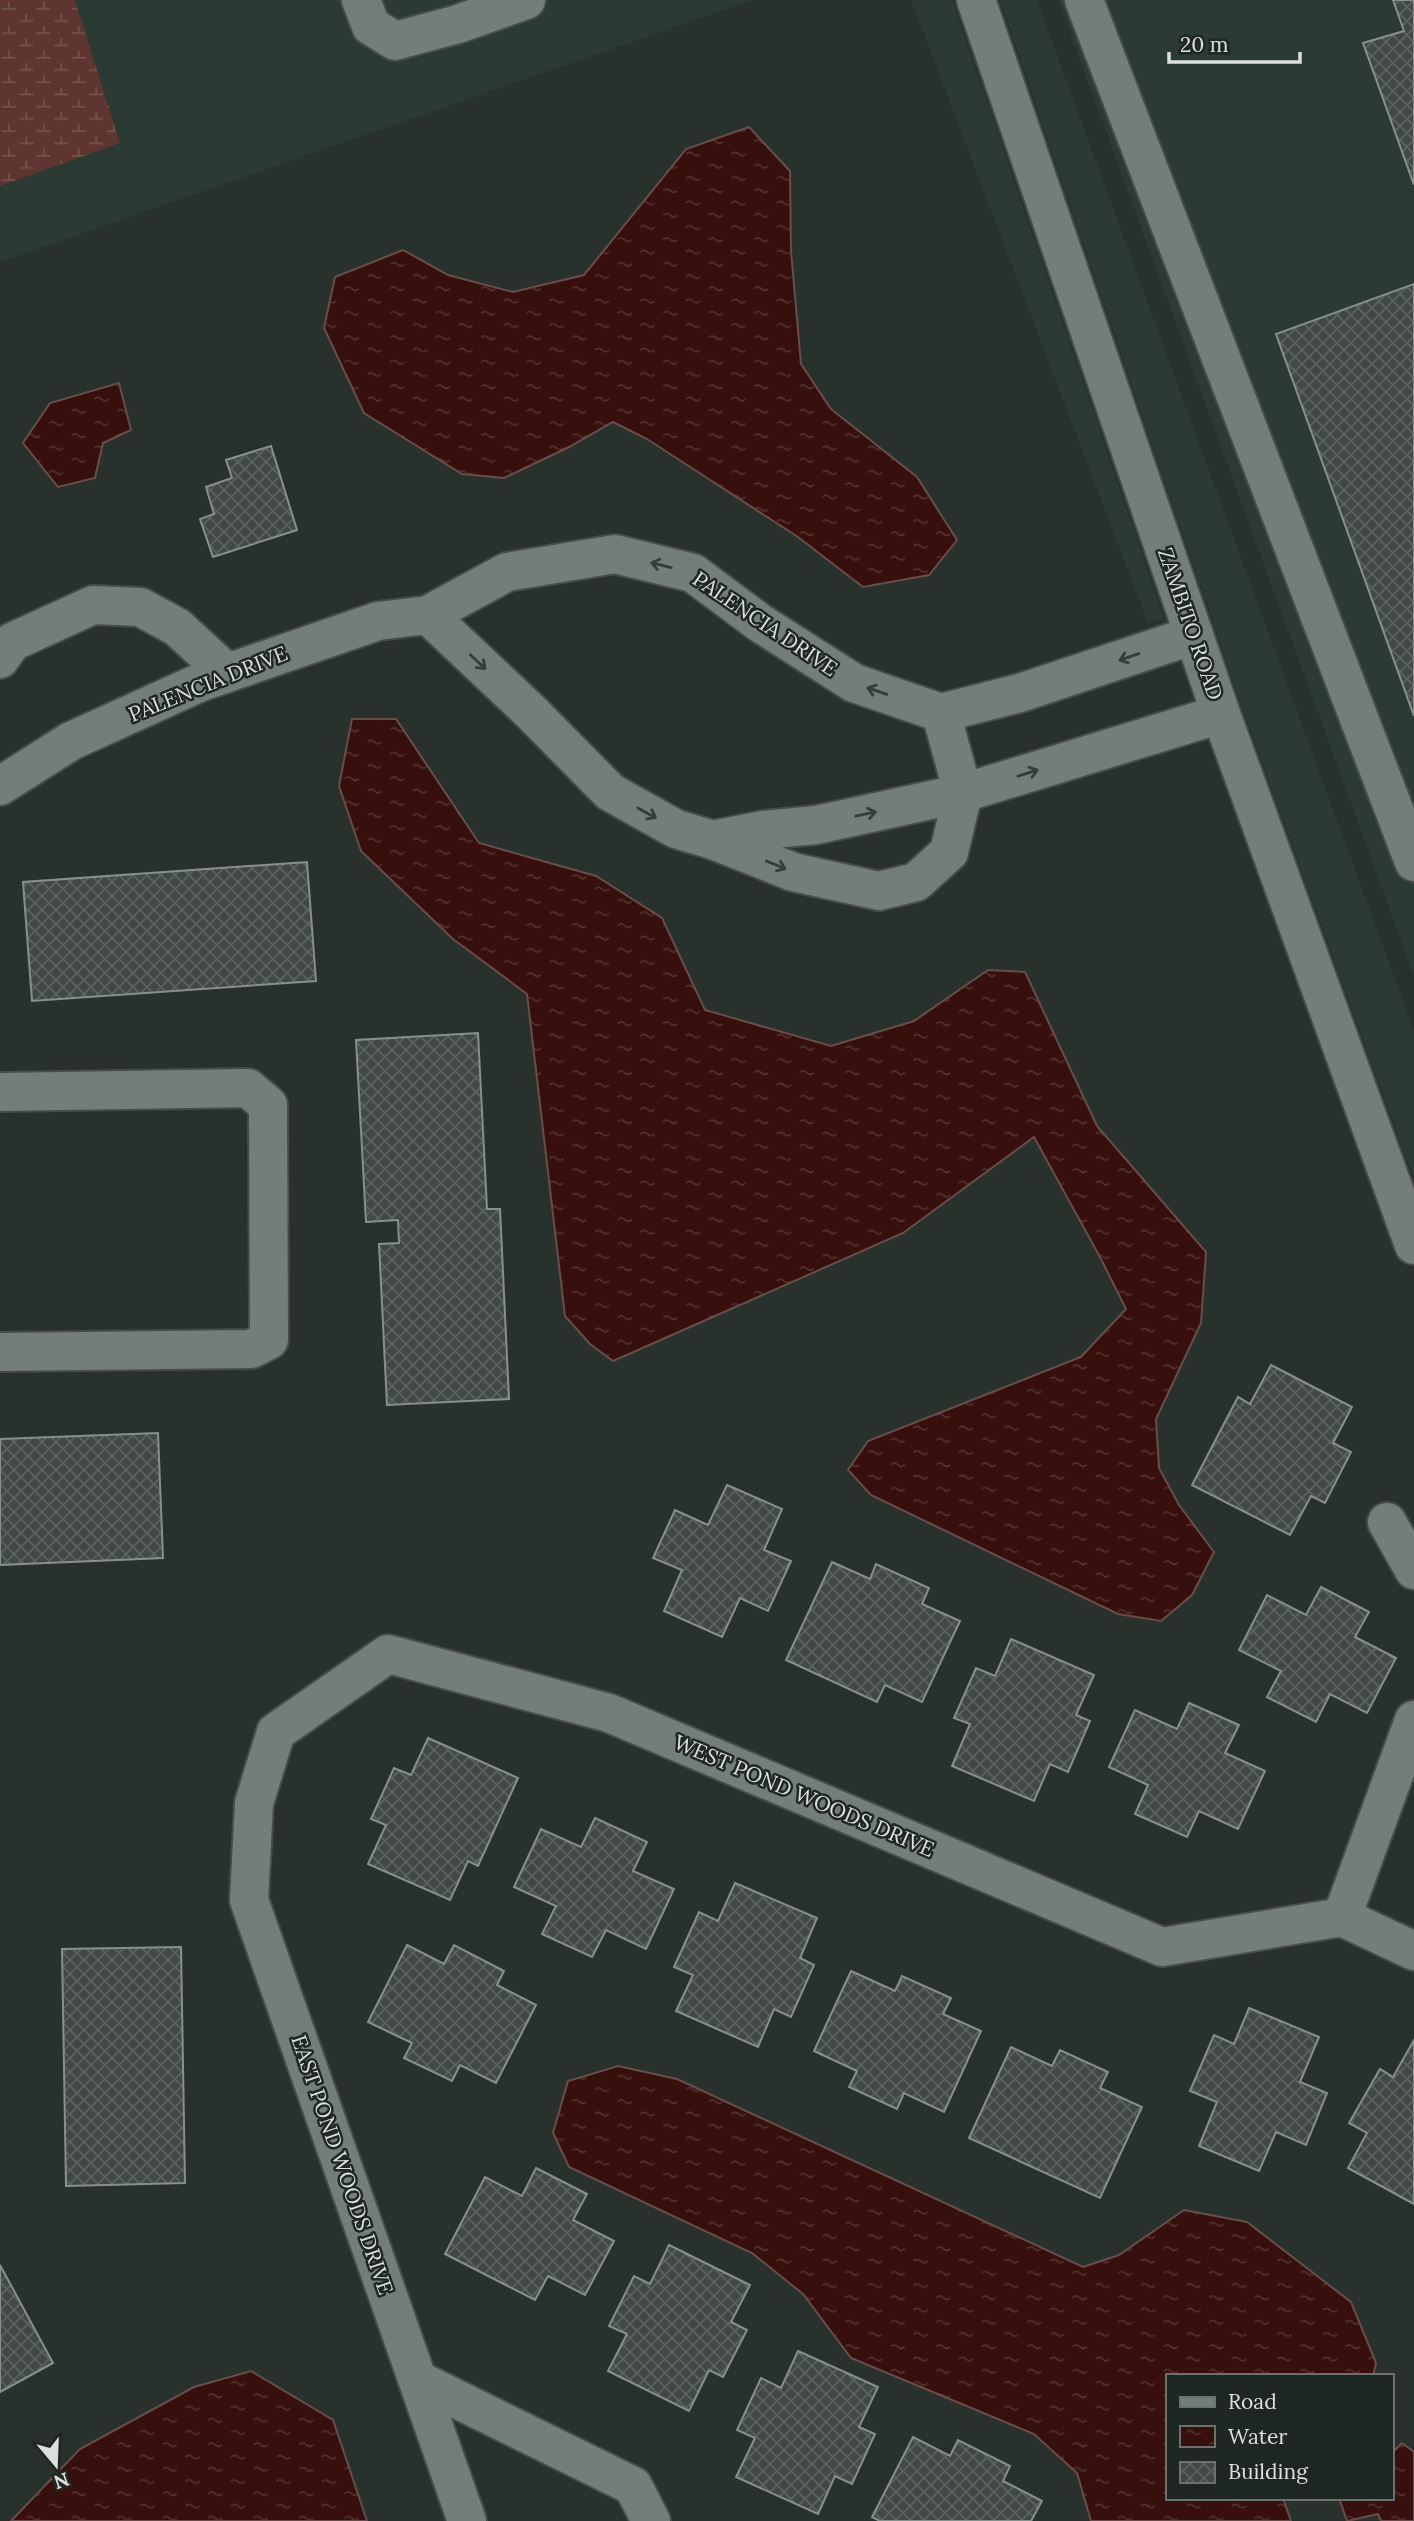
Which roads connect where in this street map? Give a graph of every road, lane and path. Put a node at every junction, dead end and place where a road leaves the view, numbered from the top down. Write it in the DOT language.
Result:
graph roads {
  1 [pos="361,0"];
  2 [pos="526,0"];
  3 [pos="976,0"];
  4 [pos="1084,0"];
  5 [pos="428,615"];
  6 [pos="1194,635"];
  7 [pos="0,659"];
  8 [pos="227,673"];
  9 [pos="941,713"];
  10 [pos="1221,714"];
  11 [pos="0,786"];
  12 [pos="963,793"];
  13 [pos="713,840"];
  14 [pos="1414,862"];
  15 [pos="0,1092"];
  16 [pos="1414,1245"];
  17 [pos="0,1352"];
  18 [pos="1387,1522"];
  19 [pos="1414,1570"];
  20 [pos="1414,1720"];
  21 [pos="254,1803"];
  22 [pos="1342,1917"];
  23 [pos="1414,1951"];
  24 [pos="418,2380"];
  25 [pos="467,2521"];
  26 [pos="651,2521"];
  1 -- 2 [label="street"];
  3 -- 6 [label="street, ZAMBITO ROAD"];
  4 -- 14 [label="street"];
  5 -- 8 [label="street, PALENCIA DRIVE"];
  9 -- 5 [label="street, PALENCIA DRIVE, one-way"];
  5 -- 13 [label="street, one-way"];
  6 -- 9 [label="street, one-way"];
  6 -- 10 [label="street, ZAMBITO ROAD"];
  7 -- 8 [label="street"];
  8 -- 11 [label="street, PALENCIA DRIVE"];
  9 -- 12 [label="street"];
  12 -- 10 [label="street, one-way"];
  10 -- 16 [label="street, ZAMBITO ROAD"];
  13 -- 12 [label="street, one-way"];
  13 -- 12 [label="street, one-way"];
  15 -- 17 [label="street"];
  18 -- 19 [label="street"];
  20 -- 22 [label="street"];
  21 -- 22 [label="street, WEST POND WOODS DRIVE"];
  21 -- 24 [label="street, EAST POND WOODS DRIVE"];
  22 -- 23 [label="street"];
  24 -- 25 [label="street, EAST POND WOODS DRIVE"];
  24 -- 26 [label="street"];
}
